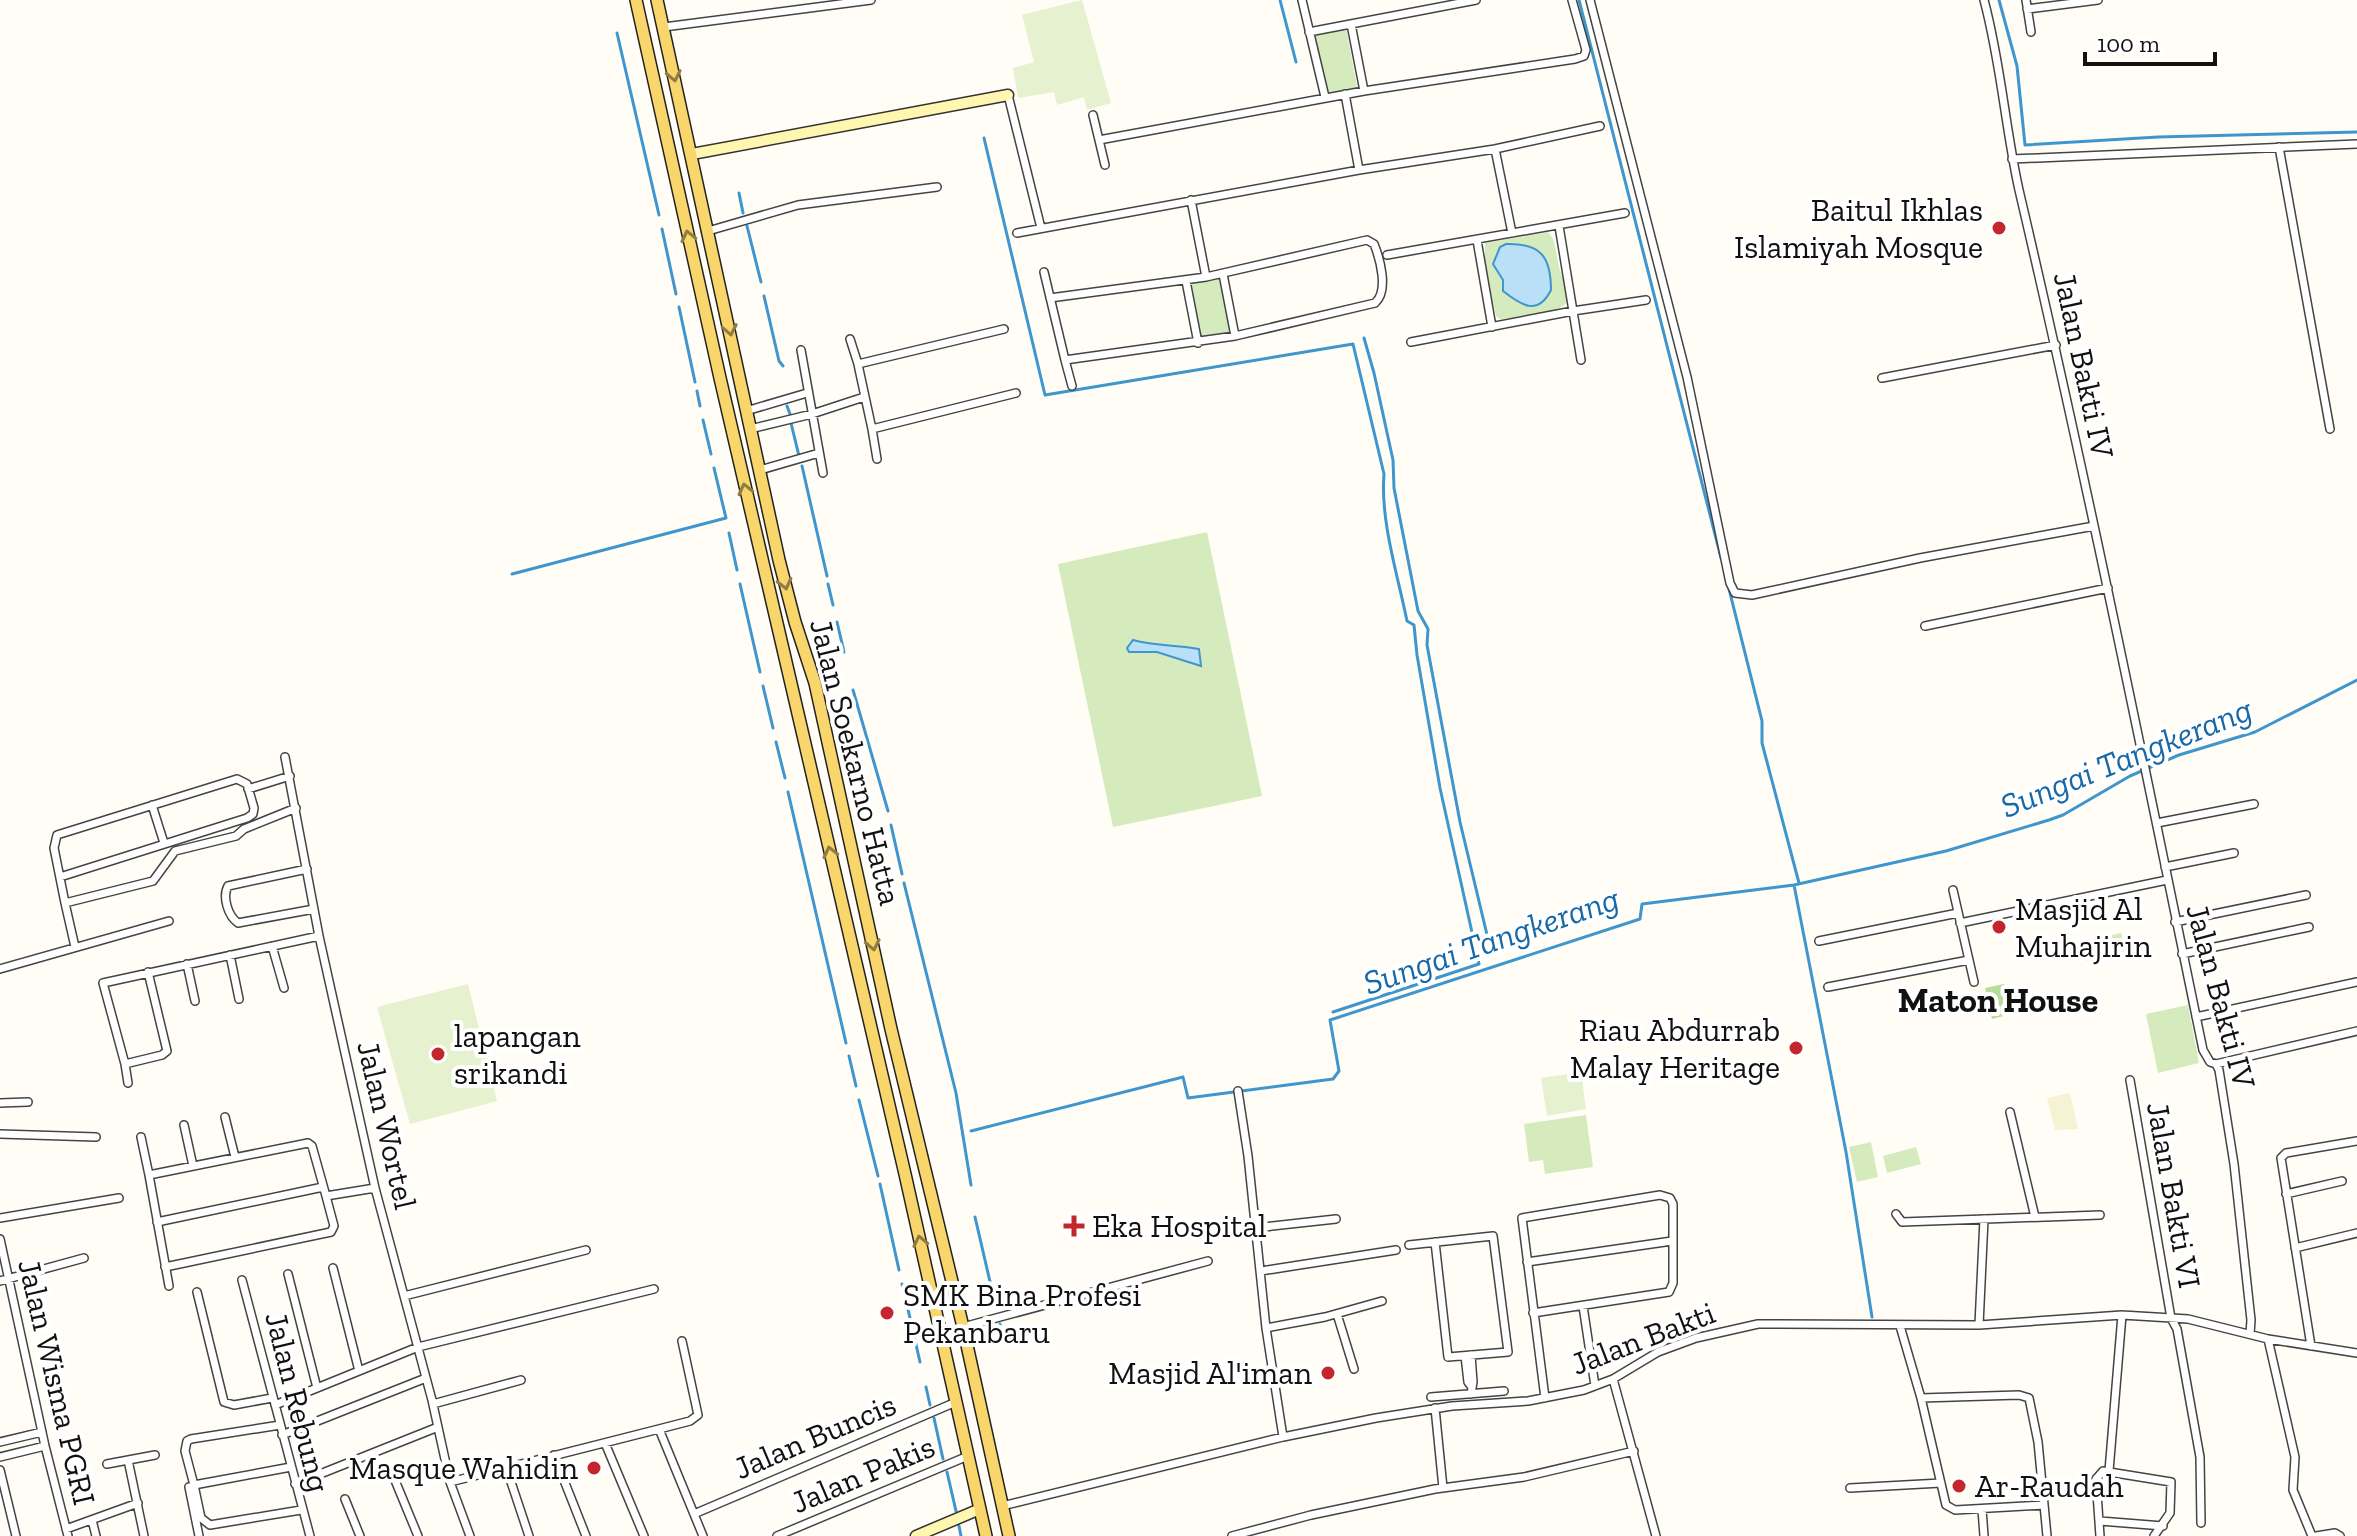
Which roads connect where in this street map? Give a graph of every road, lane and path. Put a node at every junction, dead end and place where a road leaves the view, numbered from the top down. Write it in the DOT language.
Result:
graph roads {
  1 [pos="636,0"];
  2 [pos="657,0"];
  3 [pos="871,0"];
  4 [pos="1302,0"];
  5 [pos="1476,0"];
  6 [pos="1572,0"];
  7 [pos="1590,0"];
  8 [pos="1984,0"];
  9 [pos="2098,0"];
  10 [pos="2026,4"];
  11 [pos="1351,24"];
  12 [pos="664,27"];
  13 [pos="1309,32"];
  14 [pos="2031,32"];
  15 [pos="1364,91"];
  16 [pos="1345,94"];
  17 [pos="1008,95"];
  18 [pos="1325,97"];
  19 [pos="1093,115"];
  20 [pos="1600,126"];
  21 [pos="1099,140"];
  22 [pos="2357,144"];
  23 [pos="2279,147"];
  24 [pos="1495,149"];
  25 [pos="692,154"];
  26 [pos="2012,159"];
  27 [pos="1105,165"];
  28 [pos="1359,170"];
  29 [pos="937,187"];
  30 [pos="1191,200"];
  31 [pos="1625,213"];
  32 [pos="1559,226"];
  33 [pos="1041,228"];
  34 [pos="708,231"];
  35 [pos="1017,233"];
  36 [pos="1512,233"];
  37 [pos="1477,240"];
  38 [pos="1387,255"];
  39 [pos="1044,272"];
  40 [pos="1223,274"];
  41 [pos="1206,277"];
  42 [pos="1186,281"];
  43 [pos="1050,298"];
  44 [pos="1646,300"];
  45 [pos="1573,311"];
  46 [pos="1492,327"];
  47 [pos="1004,329"];
  48 [pos="1235,336"];
  49 [pos="850,339"];
  50 [pos="1411,342"];
  51 [pos="1198,343"];
  52 [pos="2056,345"];
  53 [pos="801,350"];
  54 [pos="1065,360"];
  55 [pos="1581,360"];
  56 [pos="858,364"];
  57 [pos="1882,378"];
  58 [pos="1072,386"];
  59 [pos="807,393"];
  60 [pos="1016,393"];
  61 [pos="864,397"];
  62 [pos="746,411"];
  63 [pos="812,414"];
  64 [pos="750,429"];
  65 [pos="872,429"];
  66 [pos="2330,429"];
  67 [pos="819,453"];
  68 [pos="877,459"];
  69 [pos="760,470"];
  70 [pos="823,473"];
  71 [pos="2094,526"];
  72 [pos="2108,588"];
  73 [pos="1925,626"];
  74 [pos="285,757"];
  75 [pos="290,776"];
  76 [pos="248,789"];
  77 [pos="2254,804"];
  78 [pos="152,805"];
  79 [pos="296,808"];
  80 [pos="2157,823"];
  81 [pos="164,843"];
  82 [pos="2234,853"];
  83 [pos="2165,867"];
  84 [pos="307,869"];
  85 [pos="60,877"];
  86 [pos="2167,880"];
  87 [pos="1953,890"];
  88 [pos="2306,895"];
  89 [pos="65,903"];
  90 [pos="314,909"];
  91 [pos="1958,913"];
  92 [pos="169,921"];
  93 [pos="2175,922"];
  94 [pos="1960,923"];
  95 [pos="2309,927"];
  96 [pos="319,936"];
  97 [pos="1819,941"];
  98 [pos="272,946"];
  99 [pos="75,947"];
  100 [pos="2182,954"];
  101 [pos="230,955"];
  102 [pos="1969,960"];
  103 [pos="187,964"];
  104 [pos="0,969"];
  105 [pos="148,972"];
  106 [pos="1974,982"];
  107 [pos="2357,982"];
  108 [pos="1828,987"];
  109 [pos="284,988"];
  110 [pos="239,999"];
  111 [pos="195,1001"];
  112 [pos="2196,1017"];
  113 [pos="891,1029"];
  114 [pos="2357,1031"];
  115 [pos="871,1034"];
  116 [pos="125,1064"];
  117 [pos="2216,1064"];
  118 [pos="2130,1080"];
  119 [pos="128,1083"];
  120 [pos="1238,1091"];
  121 [pos="28,1102"];
  122 [pos="0,1103"];
  123 [pos="2010,1112"];
  124 [pos="225,1117"];
  125 [pos="184,1125"];
  126 [pos="0,1134"];
  127 [pos="96,1137"];
  128 [pos="141,1137"];
  129 [pos="2357,1141"];
  130 [pos="235,1157"];
  131 [pos="193,1166"];
  132 [pos="149,1175"];
  133 [pos="2342,1181"];
  134 [pos="375,1188"];
  135 [pos="324,1192"];
  136 [pos="2286,1194"];
  137 [pos="119,1198"];
  138 [pos="1896,1214"];
  139 [pos="2100,1215"];
  140 [pos="2035,1217"];
  141 [pos="0,1218"];
  142 [pos="1336,1219"];
  143 [pos="1984,1219"];
  144 [pos="157,1222"];
  145 [pos="1255,1228"];
  146 [pos="2357,1233"];
  147 [pos="0,1239"];
  148 [pos="1672,1241"];
  149 [pos="1435,1242"];
  150 [pos="1409,1245"];
  151 [pos="2295,1248"];
  152 [pos="586,1250"];
  153 [pos="1396,1250"];
  154 [pos="84,1258"];
  155 [pos="1208,1261"];
  156 [pos="1527,1262"];
  157 [pos="165,1267"];
  158 [pos="333,1268"];
  159 [pos="1261,1271"];
  160 [pos="288,1274"];
  161 [pos="9,1280"];
  162 [pos="242,1280"];
  163 [pos="0,1281"];
  164 [pos="169,1286"];
  165 [pos="654,1289"];
  166 [pos="197,1292"];
  167 [pos="404,1296"];
  168 [pos="1382,1301"];
  169 [pos="1583,1306"];
  170 [pos="1533,1313"];
  171 [pos="1337,1314"];
  172 [pos="2122,1315"];
  173 [pos="2171,1318"];
  174 [pos="1979,1325"];
  175 [pos="1900,1326"];
  176 [pos="963,1327"];
  177 [pos="1266,1328"];
  178 [pos="2250,1334"];
  179 [pos="2268,1339"];
  180 [pos="682,1341"];
  181 [pos="2311,1346"];
  182 [pos="418,1347"];
  183 [pos="2357,1353"];
  184 [pos="1468,1355"];
  185 [pos="1354,1369"];
  186 [pos="359,1371"];
  187 [pos="426,1378"];
  188 [pos="1613,1379"];
  189 [pos="521,1380"];
  190 [pos="1595,1386"];
  191 [pos="317,1388"];
  192 [pos="1471,1390"];
  193 [pos="1504,1391"];
  194 [pos="1431,1397"];
  195 [pos="1545,1398"];
  196 [pos="1921,1398"];
  197 [pos="273,1401"];
  198 [pos="956,1402"];
  199 [pos="433,1404"];
  200 [pos="1472,1405"];
  201 [pos="1435,1408"];
  202 [pos="280,1425"];
  203 [pos="438,1427"];
  204 [pos="659,1429"];
  205 [pos="42,1432"];
  206 [pos="282,1435"];
  207 [pos="1283,1437"];
  208 [pos="0,1442"];
  209 [pos="605,1443"];
  210 [pos="45,1446"];
  211 [pos="1634,1451"];
  212 [pos="182,1452"];
  213 [pos="155,1455"];
  214 [pos="554,1455"];
  215 [pos="968,1456"];
  216 [pos="0,1457"];
  217 [pos="128,1460"];
  218 [pos="107,1464"];
  219 [pos="291,1467"];
  220 [pos="506,1467"];
  221 [pos="0,1470"];
  222 [pos="2109,1471"];
  223 [pos="392,1473"];
  224 [pos="450,1482"];
  225 [pos="1941,1483"];
  226 [pos="295,1484"];
  227 [pos="194,1485"];
  228 [pos="1443,1488"];
  229 [pos="1850,1488"];
  230 [pos="345,1499"];
  231 [pos="138,1503"];
  232 [pos="2044,1505"];
  233 [pos="1002,1506"];
  234 [pos="980,1509"];
  235 [pos="1982,1509"];
  236 [pos="301,1510"];
  237 [pos="694,1514"];
  238 [pos="92,1520"];
  239 [pos="2100,1521"];
  240 [pos="2201,1523"];
  241 [pos="2163,1526"];
  242 [pos="67,1532"];
  243 [pos="16,1536"];
  244 [pos="96,1536"];
  245 [pos="144,1536"];
  246 [pos="199,1536"];
  247 [pos="310,1536"];
  248 [pos="360,1536"];
  249 [pos="418,1536"];
  250 [pos="470,1536"];
  251 [pos="529,1536"];
  252 [pos="586,1536"];
  253 [pos="644,1536"];
  254 [pos="703,1536"];
  255 [pos="777,1536"];
  256 [pos="916,1536"];
  257 [pos="986,1536"];
  258 [pos="1009,1536"];
  259 [pos="1232,1536"];
  260 [pos="1656,1536"];
  261 [pos="1984,1536"];
  262 [pos="2047,1536"];
  263 [pos="2100,1536"];
  264 [pos="2154,1536"];
  265 [pos="2314,1536"];
  266 [pos="2340,1536"];
  115 -- 1 [label="main road, Jalan Soekarno Hatta, one-way"];
  2 -- 12 [label="main road, Jalan Soekarno Hatta"];
  3 -- 12 [label="street"];
  4 -- 13 [label="street"];
  5 -- 11 [label="street"];
  6 -- 15 [label="street"];
  7 -- 71 [label="street"];
  8 -- 26 [label="street, Jalan Bakti IV"];
  9 -- 10 [label="street"];
  10 -- 14 [label="street"];
  11 -- 13 [label="street"];
  11 -- 15 [label="street"];
  12 -- 25 [label="main road, Jalan Soekarno Hatta, one-way"];
  13 -- 18 [label="street"];
  15 -- 16 [label="street"];
  16 -- 18 [label="street"];
  16 -- 28 [label="street"];
  17 -- 25 [label="street"];
  17 -- 33 [label="street"];
  18 -- 21 [label="street"];
  19 -- 21 [label="street"];
  20 -- 24 [label="street"];
  21 -- 27 [label="street"];
  22 -- 23 [label="street"];
  23 -- 26 [label="street"];
  23 -- 66 [label="street"];
  24 -- 28 [label="street"];
  24 -- 36 [label="street"];
  25 -- 34 [label="main road, Jalan Soekarno Hatta"];
  26 -- 52 [label="street, Jalan Bakti IV"];
  28 -- 30 [label="street"];
  29 -- 34 [label="street"];
  30 -- 33 [label="street"];
  30 -- 41 [label="street"];
  31 -- 32 [label="street"];
  32 -- 36 [label="street"];
  32 -- 45 [label="street"];
  33 -- 35 [label="street"];
  34 -- 62 [label="main road, Jalan Soekarno Hatta, one-way"];
  36 -- 37 [label="street"];
  37 -- 38 [label="street"];
  37 -- 46 [label="street"];
  39 -- 43 [label="street"];
  40 -- 41 [label="street"];
  40 -- 48 [label="street"];
  40 -- 48 [label="street"];
  41 -- 42 [label="street"];
  42 -- 43 [label="street"];
  42 -- 51 [label="street"];
  43 -- 54 [label="street"];
  44 -- 45 [label="street"];
  45 -- 46 [label="street"];
  45 -- 55 [label="street"];
  46 -- 50 [label="street"];
  47 -- 56 [label="street"];
  48 -- 51 [label="street"];
  49 -- 56 [label="street"];
  51 -- 54 [label="street"];
  52 -- 57 [label="street"];
  52 -- 71 [label="street, Jalan Bakti IV"];
  53 -- 59 [label="street"];
  54 -- 58 [label="street"];
  56 -- 61 [label="street"];
  59 -- 62 [label="street"];
  59 -- 63 [label="street"];
  60 -- 65 [label="street"];
  61 -- 63 [label="street"];
  61 -- 65 [label="street"];
  62 -- 64 [label="main road, Jalan Soekarno Hatta"];
  63 -- 64 [label="street"];
  63 -- 67 [label="street"];
  64 -- 69 [label="main road, Jalan Soekarno Hatta"];
  65 -- 68 [label="street"];
  67 -- 69 [label="street"];
  67 -- 70 [label="street"];
  69 -- 113 [label="main road, Jalan Soekarno Hatta, one-way"];
  71 -- 72 [label="street, Jalan Bakti IV"];
  72 -- 73 [label="street"];
  72 -- 80 [label="street, Jalan Bakti IV"];
  74 -- 75 [label="street, Jalan Wortel"];
  75 -- 76 [label="street"];
  75 -- 79 [label="street, Jalan Wortel"];
  76 -- 78 [label="street"];
  76 -- 81 [label="street"];
  77 -- 80 [label="street"];
  78 -- 81 [label="street"];
  78 -- 85 [label="street"];
  79 -- 84 [label="street, Jalan Wortel"];
  79 -- 89 [label="street"];
  80 -- 83 [label="street, Jalan Bakti IV"];
  81 -- 85 [label="street"];
  82 -- 83 [label="street"];
  83 -- 86 [label="street, Jalan Bakti IV"];
  84 -- 90 [label="street, Jalan Wortel"];
  84 -- 90 [label="street"];
  85 -- 89 [label="street"];
  86 -- 93 [label="street, Jalan Bakti IV"];
  86 -- 94 [label="street, Jalan Bakti IV"];
  87 -- 91 [label="street"];
  88 -- 93 [label="street"];
  89 -- 99 [label="street"];
  90 -- 96 [label="street, Jalan Wortel"];
  91 -- 94 [label="street"];
  91 -- 97 [label="street"];
  92 -- 99 [label="street"];
  93 -- 100 [label="street, Jalan Bakti IV"];
  94 -- 102 [label="street"];
  95 -- 100 [label="street"];
  96 -- 98 [label="street"];
  96 -- 134 [label="street, Jalan Wortel"];
  98 -- 101 [label="street"];
  98 -- 109 [label="street"];
  99 -- 104 [label="street"];
  100 -- 112 [label="street, Jalan Bakti IV"];
  101 -- 103 [label="street"];
  101 -- 110 [label="street"];
  102 -- 106 [label="street"];
  102 -- 108 [label="street"];
  103 -- 105 [label="street"];
  103 -- 111 [label="street"];
  105 -- 116 [label="street"];
  105 -- 116 [label="street"];
  107 -- 112 [label="street"];
  112 -- 117 [label="street, Jalan Bakti IV"];
  113 -- 115 [label="main road"];
  113 -- 176 [label="main road, Jalan Soekarno Hatta"];
  114 -- 117 [label="street"];
  198 -- 115 [label="main road, Jalan Soekarno Hatta, one-way"];
  116 -- 119 [label="street"];
  117 -- 178 [label="street, Jalan Bakti IV"];
  118 -- 173 [label="street, Jalan Bakti VI"];
  120 -- 145 [label="street"];
  121 -- 122 [label="street"];
  123 -- 140 [label="street"];
  124 -- 130 [label="street"];
  125 -- 131 [label="street"];
  126 -- 127 [label="street"];
  128 -- 132 [label="street"];
  129 -- 136 [label="street"];
  130 -- 131 [label="street"];
  130 -- 135 [label="street"];
  131 -- 132 [label="street"];
  132 -- 144 [label="street"];
  133 -- 136 [label="street"];
  134 -- 135 [label="street"];
  134 -- 167 [label="street, Jalan Wortel"];
  135 -- 144 [label="street"];
  135 -- 157 [label="street"];
  136 -- 151 [label="street"];
  137 -- 141 [label="street"];
  138 -- 143 [label="street"];
  139 -- 140 [label="street"];
  140 -- 143 [label="street"];
  142 -- 145 [label="street"];
  143 -- 174 [label="street"];
  144 -- 157 [label="street"];
  145 -- 159 [label="street"];
  146 -- 151 [label="street"];
  147 -- 161 [label="street, Jalan Wisma PGRI"];
  148 -- 156 [label="street"];
  148 -- 156 [label="street"];
  148 -- 169 [label="street"];
  149 -- 150 [label="street"];
  149 -- 184 [label="street"];
  149 -- 184 [label="street"];
  151 -- 181 [label="street"];
  152 -- 167 [label="street"];
  153 -- 159 [label="street"];
  154 -- 161 [label="street"];
  155 -- 176 [label="street"];
  156 -- 170 [label="street"];
  157 -- 164 [label="street"];
  158 -- 186 [label="street"];
  159 -- 177 [label="street"];
  160 -- 191 [label="street"];
  161 -- 163 [label="street"];
  161 -- 205 [label="street, Jalan Wisma PGRI"];
  162 -- 197 [label="street, Jalan Rebung"];
  165 -- 182 [label="street"];
  166 -- 197 [label="street"];
  167 -- 182 [label="street, Jalan Wortel"];
  168 -- 171 [label="street"];
  169 -- 170 [label="street"];
  169 -- 190 [label="street"];
  170 -- 195 [label="street"];
  171 -- 177 [label="street"];
  171 -- 185 [label="street"];
  172 -- 173 [label="street, Jalan Bakti"];
  172 -- 174 [label="street, Jalan Bakti"];
  172 -- 222 [label="street"];
  173 -- 178 [label="street, Jalan Bakti"];
  173 -- 240 [label="street, Jalan Bakti VI"];
  174 -- 175 [label="street, Jalan Bakti"];
  175 -- 188 [label="street, Jalan Bakti"];
  175 -- 196 [label="street"];
  176 -- 233 [label="main road, Jalan Soekarno Hatta"];
  177 -- 207 [label="street"];
  178 -- 179 [label="street, Jalan Bakti"];
  179 -- 181 [label="street, Jalan Bakti"];
  179 -- 265 [label="street"];
  180 -- 204 [label="street"];
  181 -- 183 [label="street, Jalan Bakti"];
  182 -- 186 [label="street"];
  182 -- 187 [label="street, Jalan Wortel"];
  184 -- 192 [label="street"];
  186 -- 191 [label="street"];
  187 -- 199 [label="street, Jalan Wortel"];
  187 -- 206 [label="street"];
  188 -- 190 [label="street, Jalan Bakti"];
  188 -- 211 [label="street"];
  189 -- 199 [label="street"];
  190 -- 195 [label="street, Jalan Bakti"];
  191 -- 197 [label="street"];
  192 -- 193 [label="street"];
  192 -- 194 [label="street"];
  192 -- 200 [label="street"];
  195 -- 200 [label="street, Jalan Bakti"];
  196 -- 225 [label="street"];
  196 -- 232 [label="street"];
  197 -- 202 [label="street, Jalan Rebung"];
  198 -- 215 [label="main road, Jalan Soekarno Hatta"];
  198 -- 237 [label="street, Jalan Buncis"];
  199 -- 203 [label="street, Jalan Wortel"];
  200 -- 201 [label="street, Jalan Bakti"];
  201 -- 207 [label="street, Jalan Bakti"];
  201 -- 228 [label="street"];
  202 -- 206 [label="street, Jalan Rebung"];
  202 -- 227 [label="street"];
  203 -- 224 [label="street, Jalan Wortel"];
  203 -- 226 [label="street"];
  204 -- 209 [label="street"];
  204 -- 237 [label="street"];
  205 -- 208 [label="street"];
  205 -- 210 [label="street, Jalan Wisma PGRI"];
  206 -- 219 [label="street, Jalan Rebung"];
  207 -- 233 [label="street, Jalan Bakti"];
  209 -- 214 [label="street"];
  209 -- 253 [label="street"];
  210 -- 216 [label="street"];
  210 -- 242 [label="street, Jalan Wisma PGRI"];
  211 -- 228 [label="street"];
  211 -- 260 [label="street"];
  212 -- 246 [label="street"];
  213 -- 217 [label="street"];
  214 -- 220 [label="street"];
  214 -- 252 [label="street"];
  215 -- 234 [label="main road, Jalan Soekarno Hatta"];
  215 -- 255 [label="street, Jalan Pakis"];
  217 -- 218 [label="street"];
  217 -- 231 [label="street"];
  219 -- 226 [label="street, Jalan Rebung"];
  219 -- 227 [label="street"];
  220 -- 224 [label="street"];
  220 -- 251 [label="street"];
  221 -- 243 [label="street"];
  222 -- 239 [label="street"];
  222 -- 241 [label="street"];
  223 -- 249 [label="street"];
  224 -- 250 [label="street, Jalan Wortel"];
  225 -- 229 [label="street"];
  225 -- 235 [label="street"];
  226 -- 236 [label="street, Jalan Rebung"];
  227 -- 236 [label="street"];
  228 -- 259 [label="street"];
  230 -- 248 [label="street"];
  231 -- 238 [label="street"];
  231 -- 245 [label="street"];
  232 -- 235 [label="street"];
  232 -- 262 [label="street"];
  233 -- 258 [label="main road, Jalan Soekarno Hatta"];
  234 -- 256 [label="street"];
  234 -- 257 [label="main road, Jalan Soekarno Hatta"];
  235 -- 261 [label="street"];
  236 -- 247 [label="street, Jalan Rebung"];
  237 -- 254 [label="street"];
  238 -- 242 [label="street"];
  238 -- 244 [label="street"];
  239 -- 241 [label="street"];
  239 -- 263 [label="street"];
  241 -- 264 [label="street"];
  265 -- 266 [label="street"];
}
